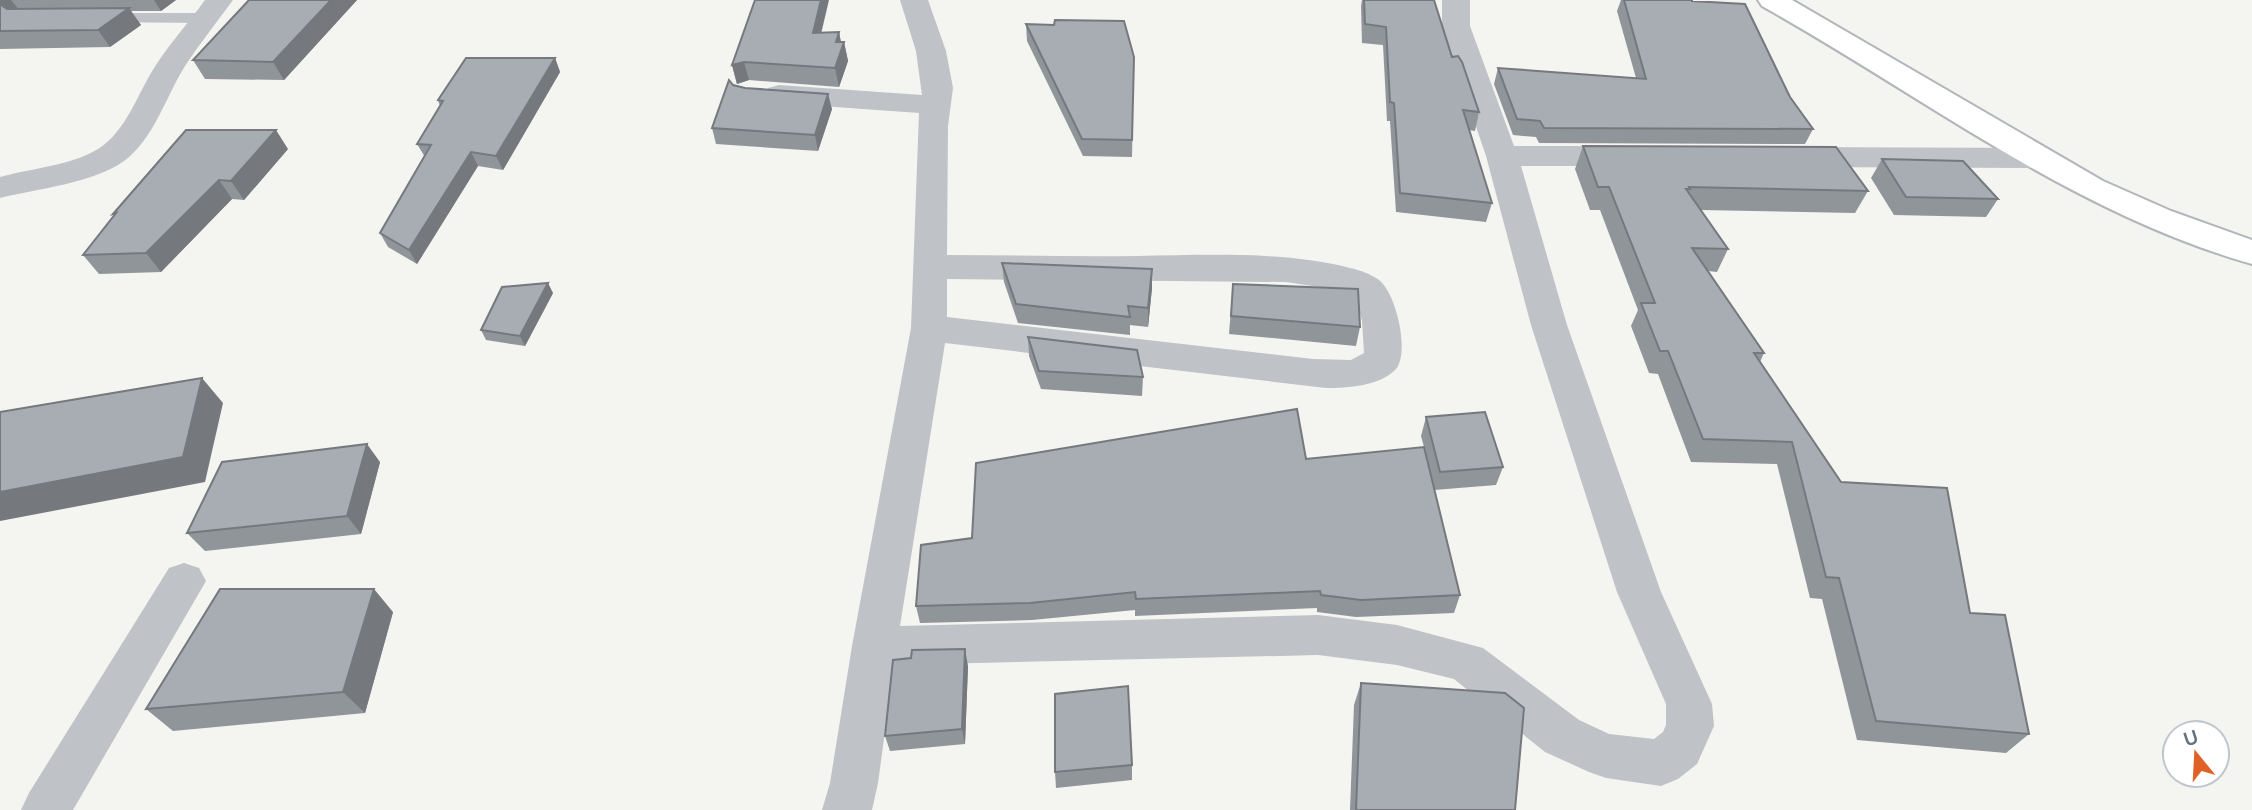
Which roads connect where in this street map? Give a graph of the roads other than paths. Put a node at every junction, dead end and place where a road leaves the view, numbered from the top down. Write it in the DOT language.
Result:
graph roads {
  1 [pos="914,0"];
  2 [pos="1456,0"];
  3 [pos="1772,0"];
  4 [pos="212,9"];
  5 [pos="86,19"];
  6 [pos="749,92"];
  7 [pos="936,105"];
  8 [pos="1502,156"];
  9 [pos="1667,156"];
  10 [pos="1763,157"];
  11 [pos="2038,158"];
  12 [pos="0,188"];
  13 [pos="2252,252"];
  14 [pos="930,267"];
  15 [pos="929,328"];
  16 [pos="184,582"];
  17 [pos="874,646"];
  18 [pos="47,810"];
  19 [pos="846,810"];
  1 -- 7 [label="street"];
  2 -- 8 [label="street"];
  3 -- 11 [label="street"];
  4 -- 5 [label="lane"];
  4 -- 12 [label="street"];
  6 -- 7 [label="street"];
  7 -- 14 [label="street"];
  8 -- 9 [label="street"];
  8 -- 17 [label="street"];
  10 -- 11 [label="street"];
  11 -- 13 [label="street"];
  14 -- 15 [label="street"];
  14 -- 15 [label="street"];
  15 -- 17 [label="street"];
  16 -- 18 [label="street"];
  17 -- 19 [label="street"];
}
